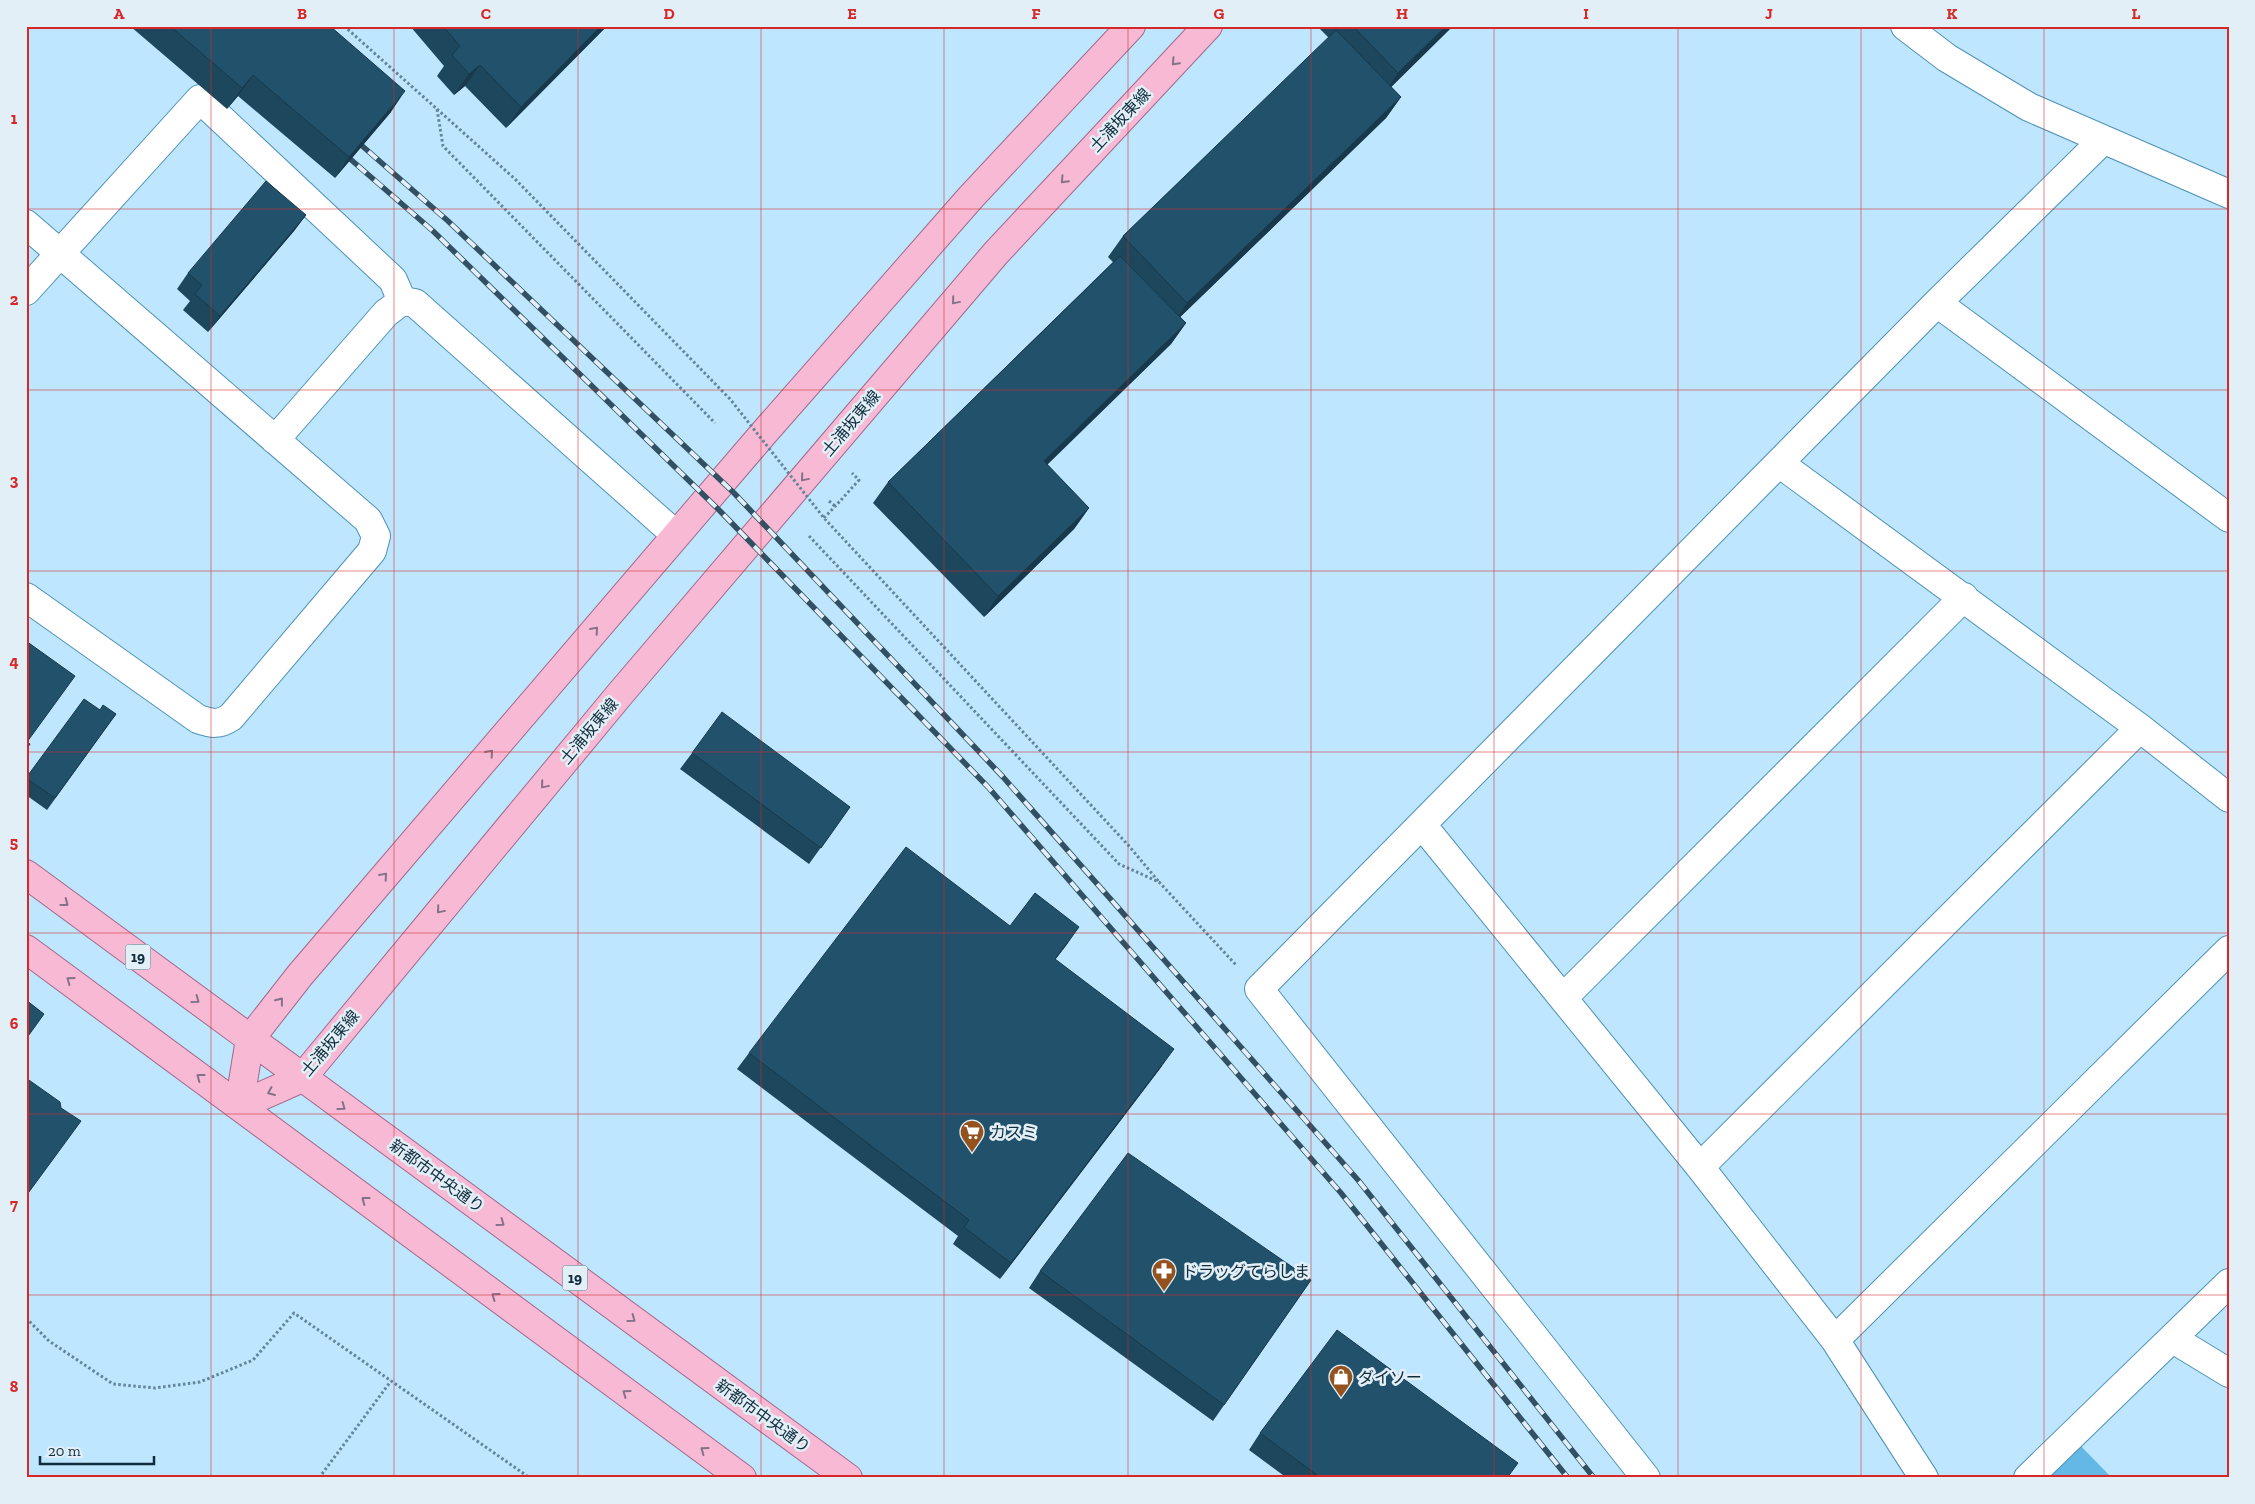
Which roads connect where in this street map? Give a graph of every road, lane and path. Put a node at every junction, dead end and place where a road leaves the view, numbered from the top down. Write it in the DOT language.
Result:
graph roads {
  1 [pos="344,26"];
  2 [pos="1131,26"];
  3 [pos="1208,26"];
  4 [pos="1905,26"];
  5 [pos="437,109"];
  6 [pos="2103,140"];
  7 [pos="2229,194"];
  8 [pos="26,224"];
  9 [pos="60,253"];
  10 [pos="26,291"];
  11 [pos="402,301"];
  12 [pos="1937,303"];
  13 [pos="715,424"];
  14 [pos="275,440"];
  15 [pos="1779,462"];
  16 [pos="841,500"];
  17 [pos="2228,515"];
  18 [pos="824,518"];
  19 [pos="676,535"];
  20 [pos="809,536"];
  21 [pos="26,597"];
  22 [pos="1964,597"];
  23 [pos="2140,728"];
  24 [pos="2229,798"];
  25 [pos="1423,826"];
  26 [pos="26,874"];
  27 [pos="1158,882"];
  28 [pos="26,949"];
  29 [pos="2229,950"];
  30 [pos="1259,989"];
  31 [pos="1564,998"];
  32 [pos="250,1039"];
  33 [pos="302,1078"];
  34 [pos="239,1106"];
  35 [pos="1700,1167"];
  36 [pos="2229,1283"];
  37 [pos="26,1318"];
  38 [pos="2173,1339"];
  39 [pos="1835,1340"];
  40 [pos="2229,1373"];
  41 [pos="391,1381"];
  42 [pos="319,1478"];
  43 [pos="530,1478"];
  44 [pos="742,1478"];
  45 [pos="848,1478"];
  46 [pos="1646,1478"];
  47 [pos="1924,1478"];
  48 [pos="2028,1478"];
  1 -- 5 [label="path"];
  2 -- 19 [label="main road"];
  3 -- 33 [label="main road, 土浦坂東線, one-way"];
  4 -- 6 [label="street"];
  5 -- 13 [label="path"];
  5 -- 18 [label="path, bridge"];
  6 -- 7 [label="street"];
  6 -- 12 [label="street"];
  8 -- 9 [label="street"];
  9 -- 10 [label="street"];
  9 -- 11 [label="street"];
  9 -- 14 [label="street"];
  11 -- 14 [label="street"];
  11 -- 19 [label="street"];
  12 -- 15 [label="street"];
  12 -- 17 [label="street"];
  14 -- 21 [label="street"];
  15 -- 22 [label="street"];
  15 -- 25 [label="street"];
  16 -- 18 [label="path, bridge"];
  18 -- 27 [label="path, bridge"];
  32 -- 19 [label="main road, one-way"];
  20 -- 27 [label="path"];
  22 -- 23 [label="street"];
  22 -- 31 [label="street"];
  23 -- 24 [label="street"];
  23 -- 35 [label="street"];
  25 -- 30 [label="street"];
  25 -- 31 [label="street"];
  26 -- 32 [label="main road, 新都市中央通り / 19, one-way"];
  27 -- 30 [label="path"];
  34 -- 28 [label="main road, one-way"];
  29 -- 39 [label="street"];
  30 -- 46 [label="street"];
  31 -- 35 [label="street"];
  32 -- 33 [label="main road, 新都市中央通り / 19"];
  32 -- 34 [label="main road"];
  33 -- 34 [label="main road, 土浦坂東線, one-way"];
  33 -- 45 [label="main road, 新都市中央通り / 19, one-way"];
  44 -- 34 [label="main road, one-way"];
  35 -- 39 [label="street"];
  36 -- 38 [label="street"];
  37 -- 41 [label="path"];
  38 -- 40 [label="street"];
  38 -- 48 [label="street"];
  39 -- 47 [label="street"];
  41 -- 42 [label="path"];
  41 -- 43 [label="path"];
}
